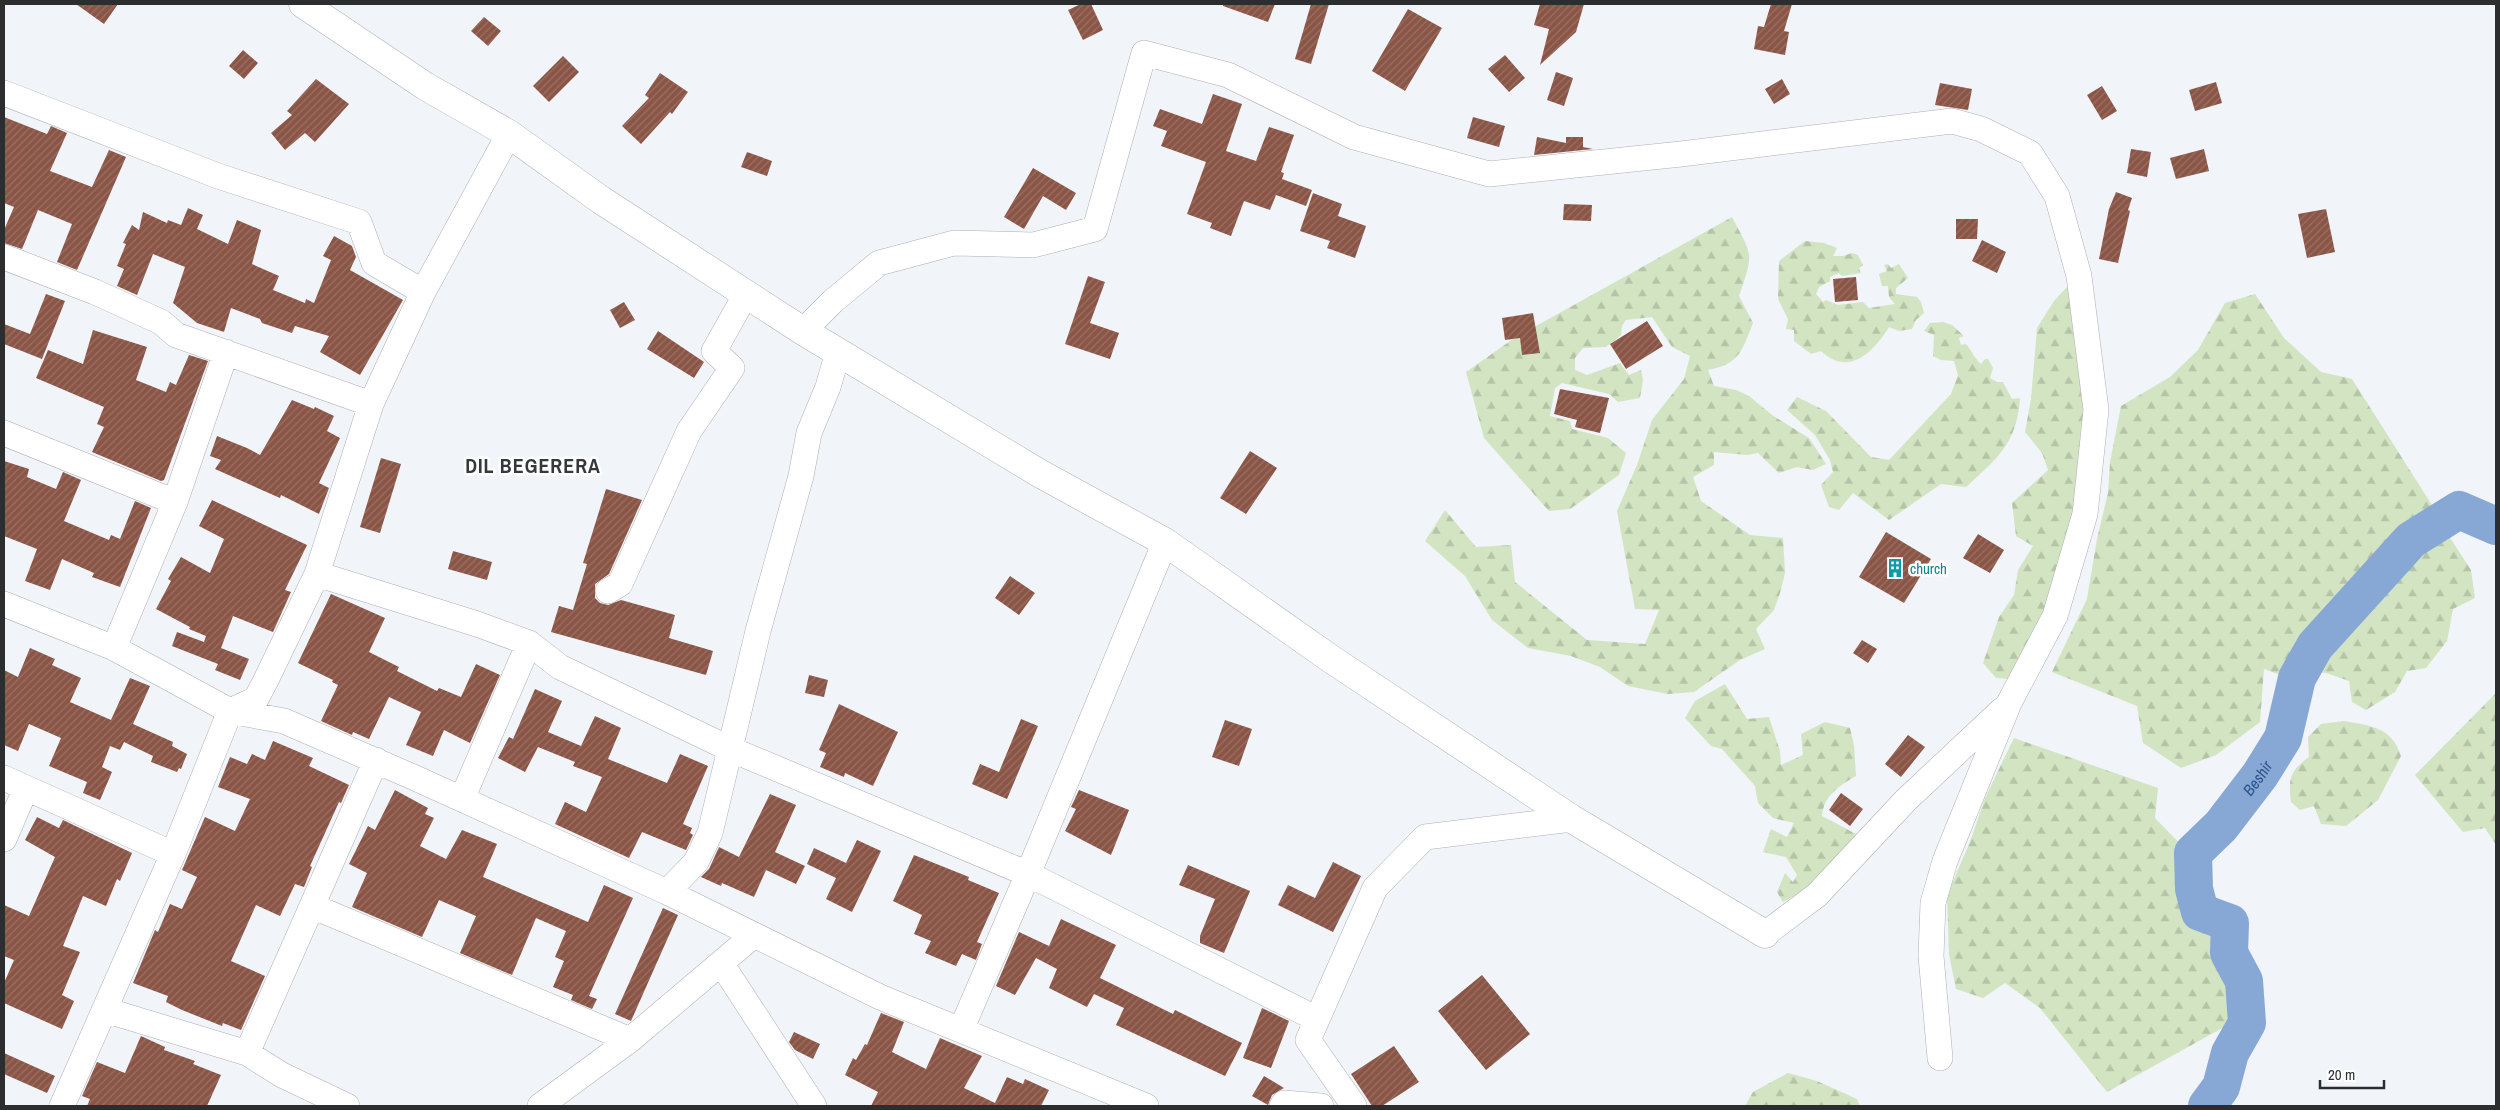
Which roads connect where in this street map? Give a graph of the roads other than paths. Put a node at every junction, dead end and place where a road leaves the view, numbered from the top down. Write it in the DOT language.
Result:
graph roads {
  1 [pos="303,4"];
  2 [pos="4,93"];
  3 [pos="509,134"];
  4 [pos="4,257"];
  5 [pos="423,292"];
  6 [pos="746,294"];
  7 [pos="803,331"];
  8 [pos="226,352"];
  9 [pos="838,352"];
  10 [pos="370,404"];
  11 [pos="4,433"];
  12 [pos="175,502"];
  13 [pos="1165,542"];
  14 [pos="317,574"];
  15 [pos="608,591"];
  16 [pos="4,604"];
  17 [pos="529,643"];
  18 [pos="114,648"];
  19 [pos="2009,703"];
  20 [pos="230,711"];
  21 [pos="730,749"];
  22 [pos="376,760"];
  23 [pos="4,778"];
  24 [pos="26,788"];
  25 [pos="462,798"];
  26 [pos="1572,819"];
  27 [pos="4,839"];
  28 [pos="173,854"];
  29 [pos="1028,874"];
  30 [pos="667,892"];
  31 [pos="312,906"];
  32 [pos="1765,934"];
  33 [pos="754,935"];
  34 [pos="721,963"];
  35 [pos="105,1010"];
  36 [pos="1317,1019"];
  37 [pos="961,1030"];
  38 [pos="630,1040"];
  39 [pos="247,1052"];
  40 [pos="1940,1058"];
  41 [pos="62,1106"];
  42 [pos="347,1106"];
  43 [pos="540,1106"];
  44 [pos="814,1106"];
  45 [pos="1146,1106"];
  46 [pos="1282,1106"];
  47 [pos="1320,1106"];
  48 [pos="1354,1106"];
  1 -- 3 [label="main road"];
  2 -- 5 [label="street"];
  3 -- 5 [label="street"];
  3 -- 6 [label="main road"];
  4 -- 8 [label="street"];
  5 -- 10 [label="street"];
  6 -- 7 [label="main road"];
  6 -- 15 [label="street"];
  7 -- 9 [label="main road"];
  7 -- 19 [label="street"];
  8 -- 10 [label="street"];
  8 -- 12 [label="street"];
  9 -- 13 [label="main road"];
  9 -- 21 [label="street"];
  10 -- 14 [label="street"];
  11 -- 12 [label="street"];
  12 -- 18 [label="street"];
  13 -- 26 [label="main road"];
  13 -- 29 [label="street"];
  14 -- 17 [label="street"];
  14 -- 20 [label="street"];
  16 -- 18 [label="street"];
  17 -- 21 [label="street"];
  17 -- 25 [label="street"];
  18 -- 20 [label="street"];
  19 -- 32 [label="street"];
  19 -- 40 [label="street"];
  20 -- 22 [label="street"];
  20 -- 28 [label="street"];
  21 -- 29 [label="street"];
  21 -- 30 [label="street"];
  22 -- 25 [label="street"];
  22 -- 31 [label="street"];
  23 -- 24 [label="street"];
  24 -- 27 [label="street"];
  24 -- 28 [label="street"];
  25 -- 30 [label="street"];
  26 -- 32 [label="main road"];
  26 -- 36 [label="street"];
  28 -- 35 [label="street"];
  29 -- 36 [label="street"];
  29 -- 37 [label="street"];
  30 -- 33 [label="street"];
  31 -- 38 [label="street"];
  31 -- 39 [label="street"];
  33 -- 34 [label="street"];
  33 -- 37 [label="street"];
  34 -- 38 [label="street"];
  34 -- 44 [label="street"];
  35 -- 39 [label="street"];
  35 -- 41 [label="street"];
  36 -- 48 [label="street"];
  37 -- 45 [label="street"];
  38 -- 43 [label="street"];
  39 -- 42 [label="street"];
  46 -- 47 [label="street"];
}
